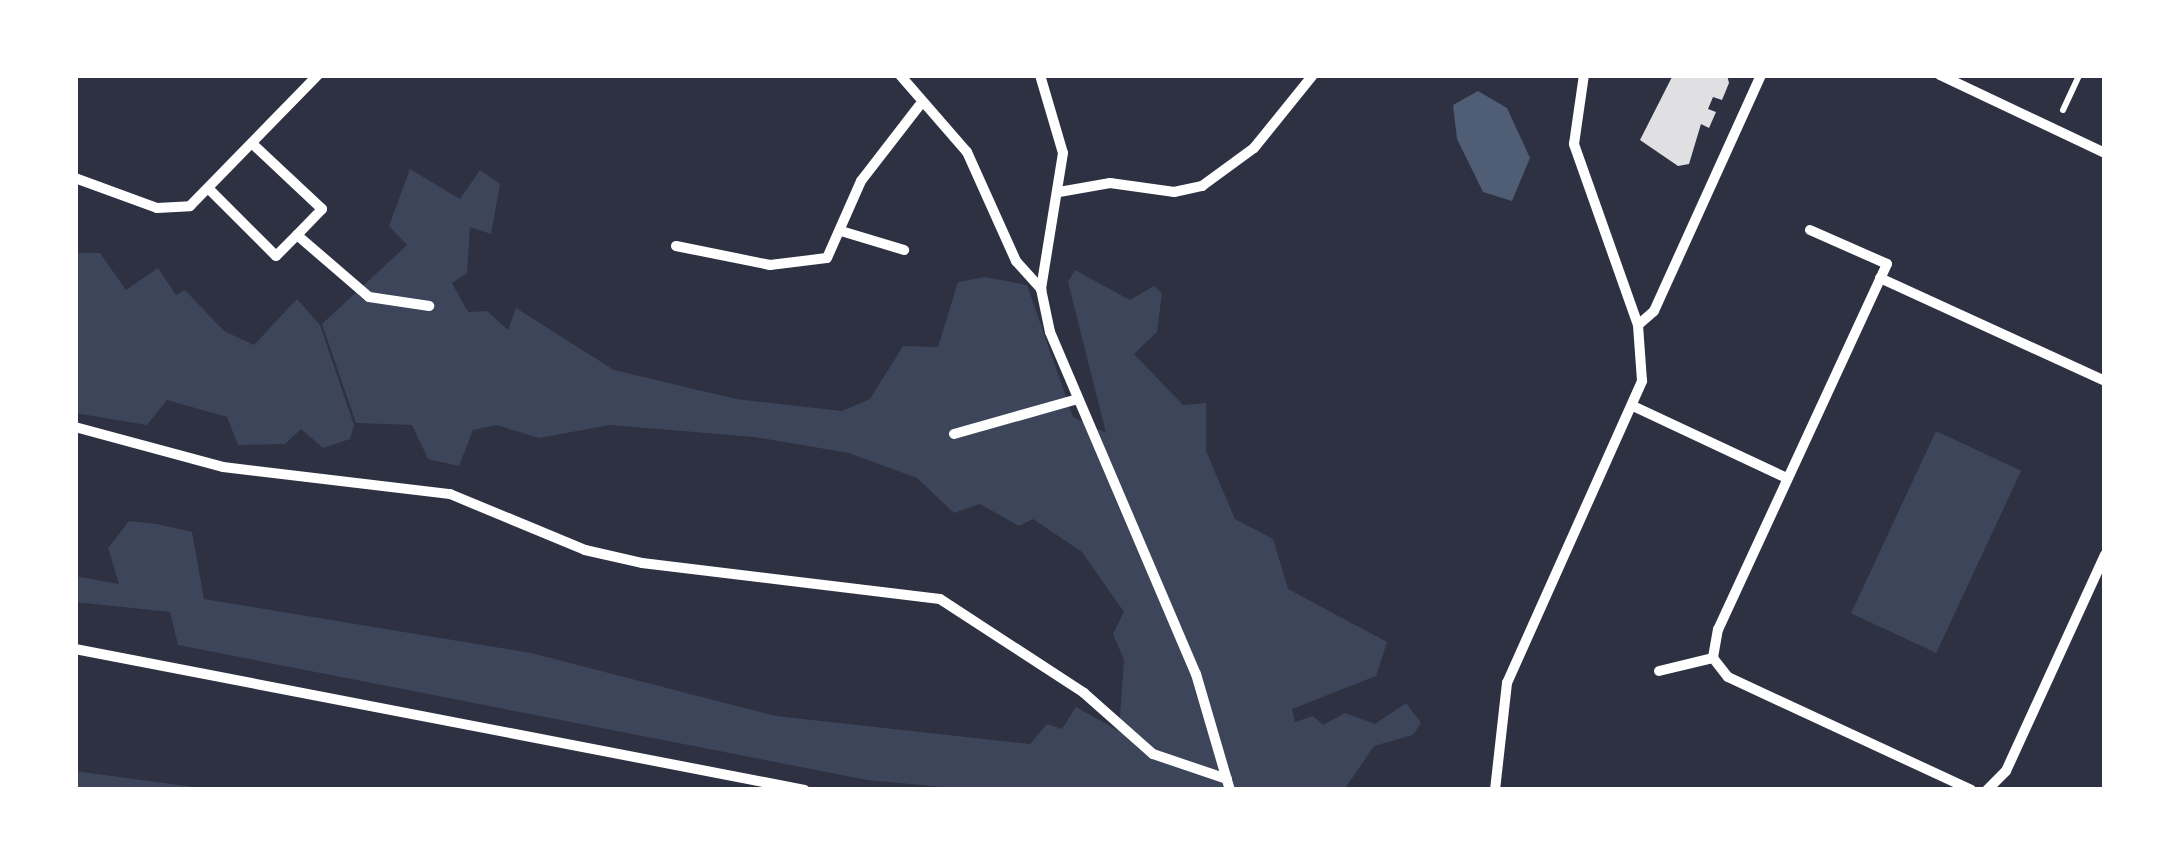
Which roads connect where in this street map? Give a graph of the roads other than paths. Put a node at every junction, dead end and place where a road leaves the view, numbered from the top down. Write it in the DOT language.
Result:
graph roads {
  1 [pos="318,75"];
  2 [pos="900,75"];
  3 [pos="1040,75"];
  4 [pos="1313,75"];
  5 [pos="1584,75"];
  6 [pos="1761,75"];
  7 [pos="1940,75"];
  8 [pos="919,106"];
  9 [pos="255,146"];
  10 [pos="2105,153"];
  11 [pos="75,178"];
  12 [pos="211,191"];
  13 [pos="1059,192"];
  14 [pos="1810,230"];
  15 [pos="841,231"];
  16 [pos="297,236"];
  17 [pos="676,246"];
  18 [pos="904,250"];
  19 [pos="1880,278"];
  20 [pos="1042,289"];
  21 [pos="429,306"];
  22 [pos="1638,325"];
  23 [pos="2105,380"];
  24 [pos="1074,400"];
  25 [pos="1634,406"];
  26 [pos="75,427"];
  27 [pos="954,434"];
  28 [pos="1786,478"];
  29 [pos="2105,555"];
  30 [pos="75,649"];
  31 [pos="1714,658"];
  32 [pos="1660,671"];
  33 [pos="1229,784"];
  34 [pos="805,790"];
  35 [pos="1495,790"];
  36 [pos="1971,790"];
  37 [pos="1987,790"];
  1 -- 9 [label="street"];
  2 -- 8 [label="street"];
  3 -- 13 [label="street"];
  4 -- 13 [label="street"];
  5 -- 22 [label="street"];
  6 -- 22 [label="street"];
  7 -- 10 [label="street"];
  8 -- 15 [label="street"];
  8 -- 20 [label="street"];
  9 -- 12 [label="street"];
  9 -- 16 [label="street"];
  11 -- 12 [label="street"];
  12 -- 16 [label="street"];
  13 -- 20 [label="street"];
  14 -- 19 [label="street"];
  15 -- 17 [label="street"];
  15 -- 18 [label="street"];
  16 -- 21 [label="street"];
  19 -- 23 [label="street"];
  19 -- 28 [label="street"];
  20 -- 24 [label="street"];
  22 -- 25 [label="street"];
  24 -- 27 [label="street"];
  24 -- 33 [label="street"];
  25 -- 28 [label="street"];
  25 -- 35 [label="street"];
  26 -- 33 [label="street"];
  28 -- 31 [label="street"];
  29 -- 37 [label="street"];
  30 -- 34 [label="street"];
  31 -- 32 [label="street"];
  31 -- 36 [label="street"];
}
